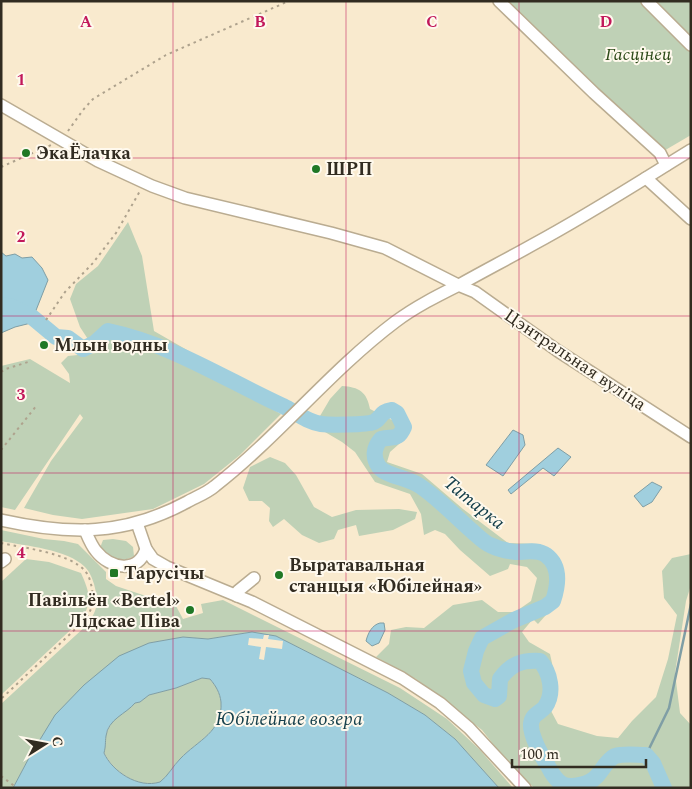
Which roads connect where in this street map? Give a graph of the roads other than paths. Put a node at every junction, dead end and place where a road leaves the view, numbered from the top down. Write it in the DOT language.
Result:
graph roads {
  1 [pos="499,1"];
  2 [pos="647,1"];
  3 [pos="691,45"];
  4 [pos="1,105"];
  5 [pos="691,150"];
  6 [pos="666,165"];
  7 [pos="646,178"];
  8 [pos="691,219"];
  9 [pos="458,285"];
  10 [pos="691,437"];
  11 [pos="1,520"];
  12 [pos="137,524"];
  13 [pos="85,530"];
  14 [pos="146,549"];
  15 [pos="254,578"];
  16 [pos="237,596"];
  17 [pos="525,788"];
  1 -- 6 [label="street"];
  2 -- 3 [label="street"];
  4 -- 9 [label="street, Цэнтральная вуліца"];
  5 -- 6 [label="street"];
  6 -- 7 [label="street"];
  7 -- 8 [label="street"];
  7 -- 9 [label="street"];
  9 -- 10 [label="street, Цэнтральная вуліца"];
  9 -- 12 [label="street"];
  11 -- 13 [label="street"];
  12 -- 13 [label="street"];
  12 -- 14 [label="street"];
  13 -- 14 [label="street"];
  14 -- 16 [label="street"];
  15 -- 16 [label="street"];
  16 -- 17 [label="street"];
}
